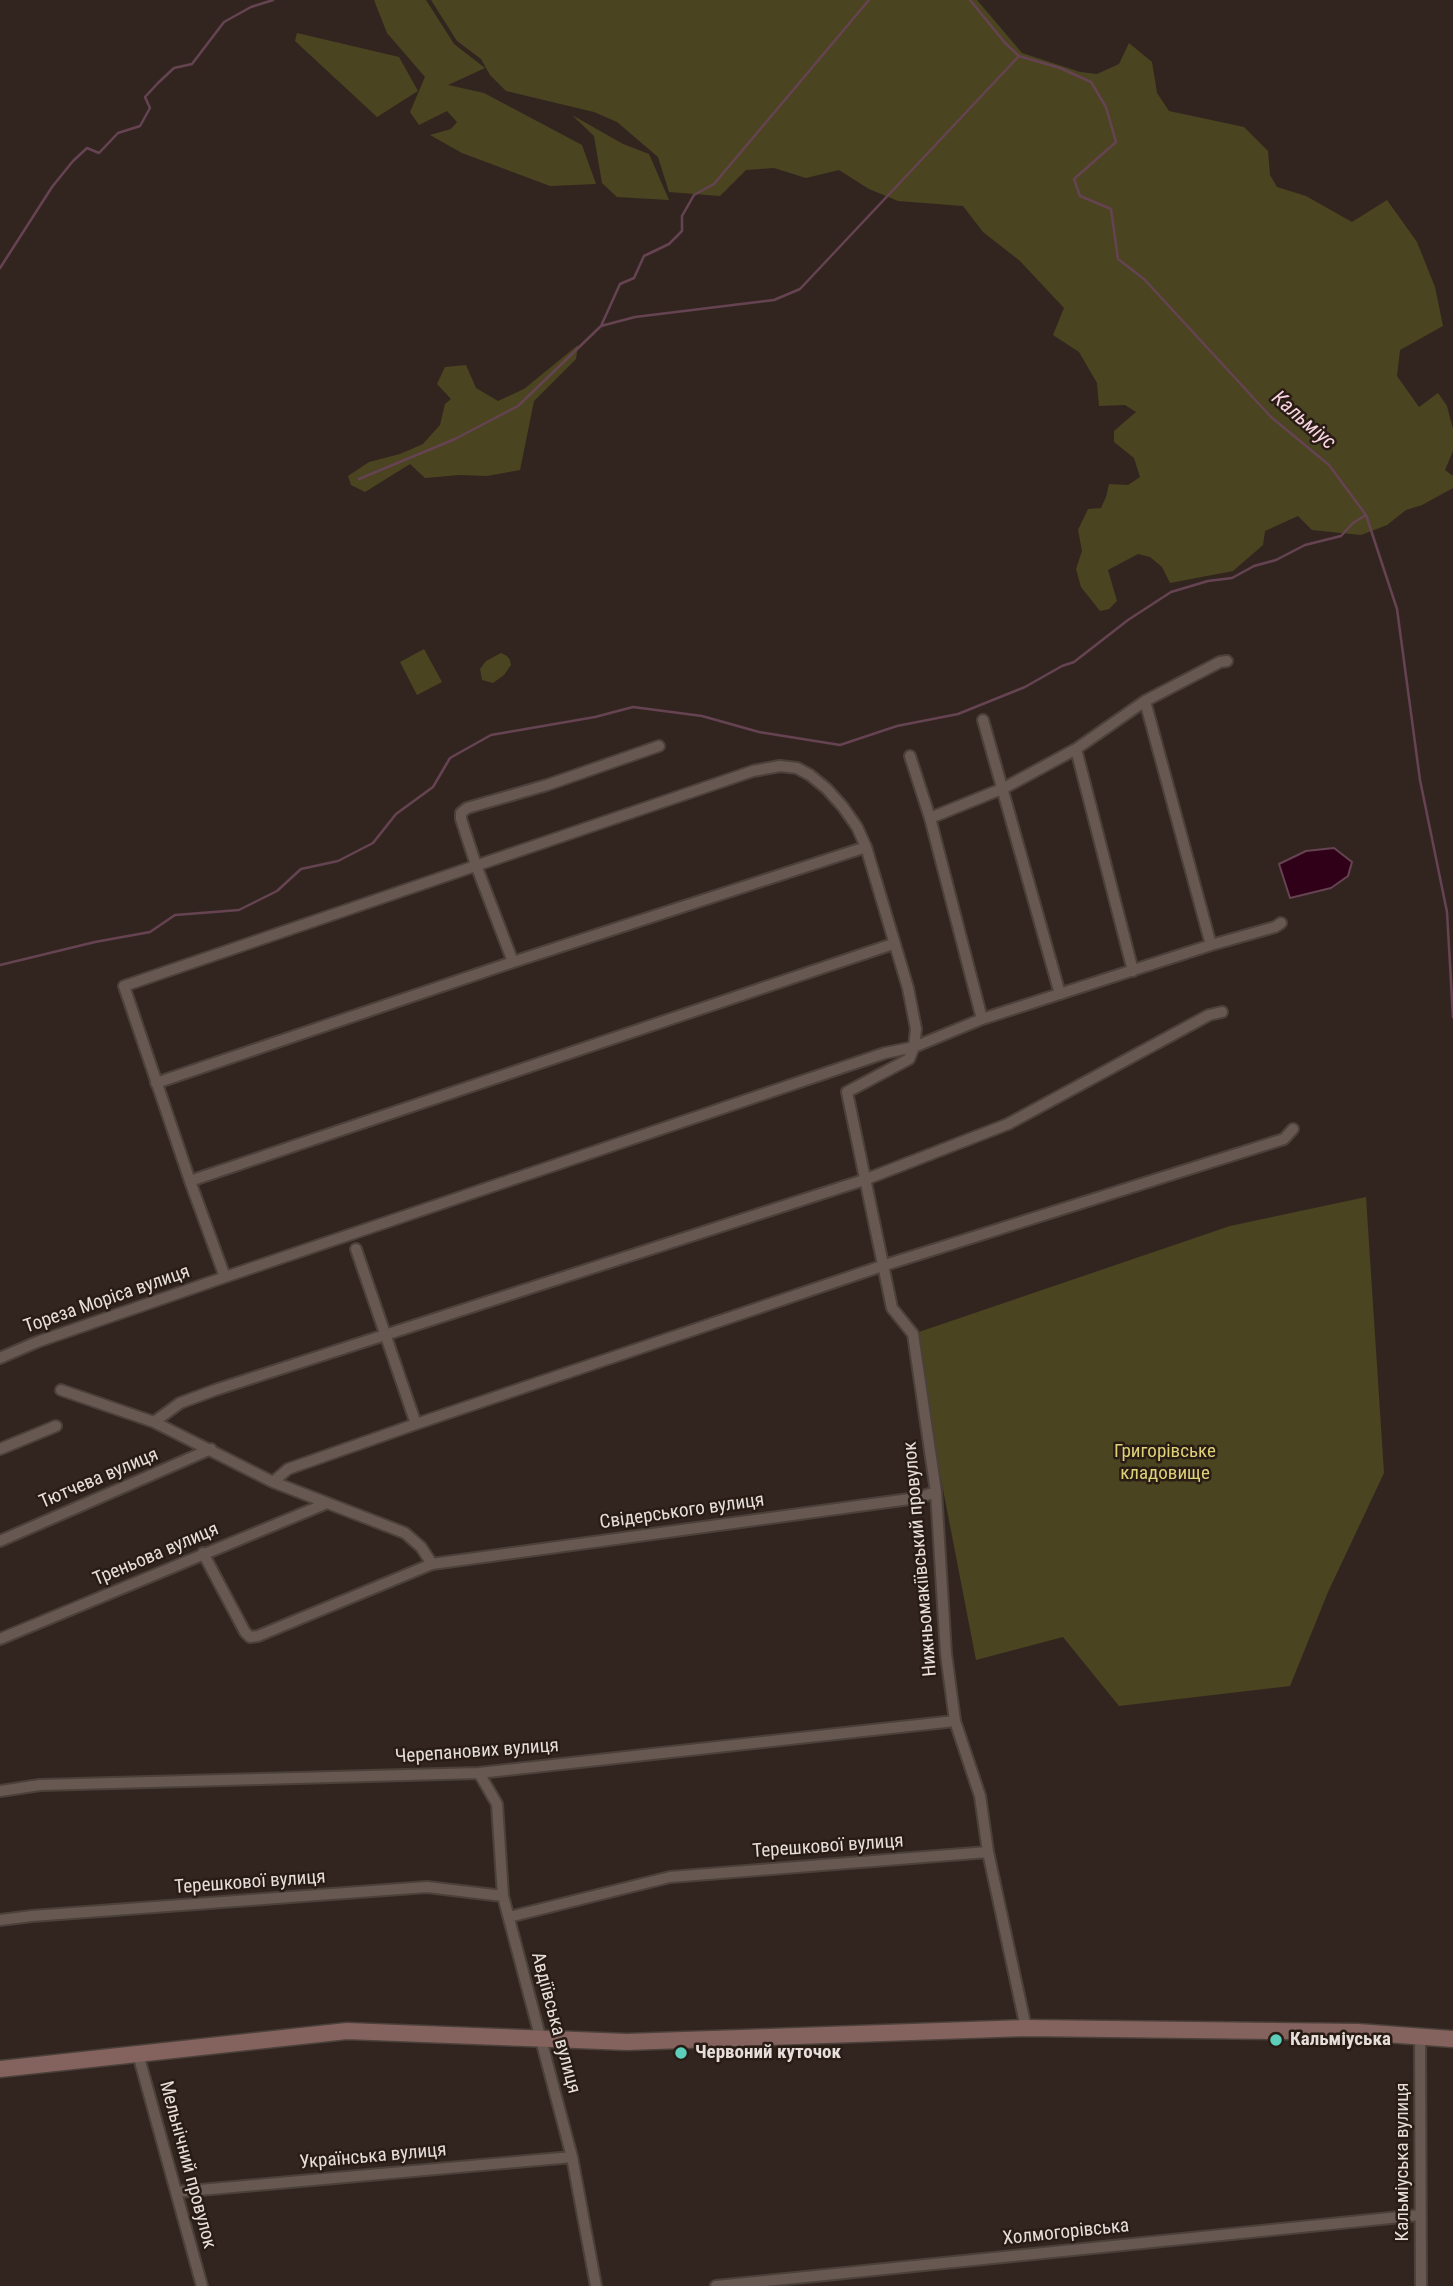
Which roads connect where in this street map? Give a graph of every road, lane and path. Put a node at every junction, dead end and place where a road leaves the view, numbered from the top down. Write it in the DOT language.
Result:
graph roads {
  1 [pos="1227,661"];
  2 [pos="1145,701"];
  3 [pos="983,720"];
  4 [pos="659,746"];
  5 [pos="1076,748"];
  6 [pos="910,755"];
  7 [pos="1003,788"];
  8 [pos="930,818"];
  9 [pos="866,847"];
  10 [pos="476,865"];
  11 [pos="1281,923"];
  12 [pos="893,944"];
  13 [pos="1211,944"];
  14 [pos="513,962"];
  15 [pos="1133,971"];
  16 [pos="1060,994"];
  17 [pos="1222,1012"];
  18 [pos="982,1019"];
  19 [pos="915,1047"];
  20 [pos="156,1083"];
  21 [pos="1293,1129"];
  22 [pos="864,1180"];
  23 [pos="190,1181"];
  24 [pos="356,1249"];
  25 [pos="882,1266"];
  26 [pos="225,1277"];
  27 [pos="385,1333"];
  28 [pos="0,1358"];
  29 [pos="61,1390"];
  30 [pos="154,1422"];
  31 [pos="416,1424"];
  32 [pos="57,1426"];
  33 [pos="0,1449"];
  34 [pos="211,1449"];
  35 [pos="273,1482"];
  36 [pos="936,1492"];
  37 [pos="326,1504"];
  38 [pos="0,1541"];
  39 [pos="202,1553"];
  40 [pos="432,1564"];
  41 [pos="0,1639"];
  42 [pos="955,1721"];
  43 [pos="479,1773"];
  44 [pos="0,1791"];
  45 [pos="988,1852"];
  46 [pos="503,1896"];
  47 [pos="509,1917"];
  48 [pos="0,1920"];
  49 [pos="1026,2028"];
  50 [pos="1420,2038"];
  51 [pos="541,2039"];
  52 [pos="1453,2039"];
  53 [pos="138,2054"];
  54 [pos="0,2069"];
  55 [pos="572,2157"];
  56 [pos="177,2192"];
  57 [pos="1420,2215"];
  58 [pos="202,2286"];
  59 [pos="596,2286"];
  60 [pos="716,2286"];
  61 [pos="1422,2286"];
  1 -- 2 [label="street"];
  2 -- 5 [label="street"];
  2 -- 13 [label="street"];
  3 -- 7 [label="street"];
  4 -- 10 [label="street"];
  5 -- 7 [label="street"];
  5 -- 15 [label="street"];
  6 -- 8 [label="street"];
  7 -- 8 [label="street"];
  7 -- 16 [label="street"];
  8 -- 18 [label="street"];
  9 -- 10 [label="street"];
  9 -- 12 [label="street"];
  9 -- 14 [label="street"];
  10 -- 14 [label="street"];
  10 -- 20 [label="street"];
  11 -- 13 [label="street"];
  12 -- 19 [label="street"];
  12 -- 23 [label="street"];
  13 -- 15 [label="street"];
  14 -- 20 [label="street"];
  15 -- 16 [label="street"];
  16 -- 18 [label="street"];
  17 -- 22 [label="street"];
  18 -- 19 [label="street"];
  19 -- 22 [label="street, Нижньомакіївський провулок"];
  19 -- 26 [label="street, Тореза Моріса вулиця"];
  20 -- 23 [label="street"];
  21 -- 25 [label="street"];
  22 -- 25 [label="street, Нижньомакіївський провулок"];
  22 -- 27 [label="street"];
  23 -- 26 [label="street"];
  24 -- 27 [label="street"];
  25 -- 31 [label="street"];
  25 -- 36 [label="street, Нижньомакіївський провулок"];
  26 -- 28 [label="street, Тореза Моріса вулиця"];
  27 -- 30 [label="street"];
  27 -- 31 [label="street"];
  29 -- 30 [label="street"];
  30 -- 34 [label="street"];
  31 -- 35 [label="street"];
  32 -- 33 [label="street"];
  34 -- 35 [label="street"];
  34 -- 38 [label="street, Тютчева вулиця"];
  35 -- 37 [label="street"];
  36 -- 40 [label="street, Свiдерського вулиця"];
  36 -- 42 [label="street, Нижньомакіївський провулок"];
  37 -- 39 [label="street, Треньова вулиця"];
  37 -- 40 [label="street"];
  39 -- 40 [label="street, Свiдерського вулиця"];
  39 -- 41 [label="street, Треньова вулиця"];
  42 -- 43 [label="street, Черепанових вулиця"];
  42 -- 45 [label="street, Нижньомакіївський провулок"];
  43 -- 44 [label="street, Черепанових вулиця"];
  43 -- 46 [label="street, Авдіївська вулиця"];
  45 -- 47 [label="street, Терешкової вулиця"];
  45 -- 49 [label="street, Нижньомакіївський провулок"];
  46 -- 47 [label="street, Авдіївська вулиця"];
  46 -- 48 [label="street, Терешкової вулиця"];
  47 -- 51 [label="street, Авдіївська вулиця"];
  49 -- 50 [label="street"];
  49 -- 51 [label="street"];
  50 -- 52 [label="street"];
  50 -- 57 [label="street, Кальміуська вулиця"];
  51 -- 53 [label="street"];
  51 -- 55 [label="street, Авдіївська вулиця"];
  53 -- 54 [label="street"];
  53 -- 56 [label="street, Мельнiчний провулок"];
  55 -- 56 [label="street, Українська вулиця"];
  55 -- 59 [label="street, Авдіївська вулиця"];
  56 -- 58 [label="street, Мельнiчний провулок"];
  57 -- 60 [label="street, Холмогорівська"];
  57 -- 61 [label="street, Кальміуська вулиця"];
}
